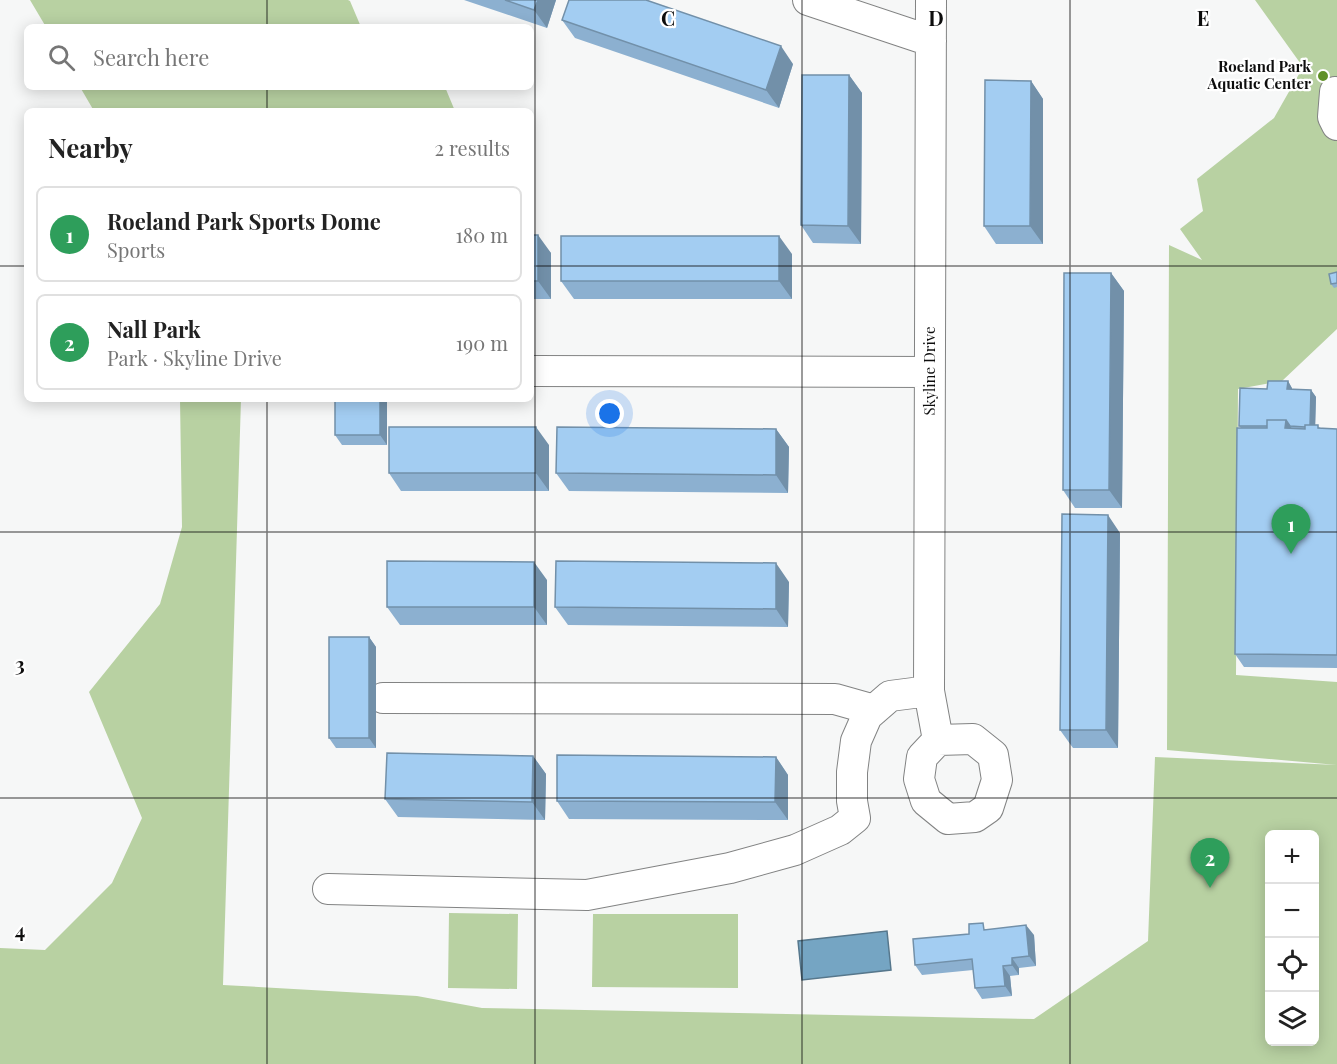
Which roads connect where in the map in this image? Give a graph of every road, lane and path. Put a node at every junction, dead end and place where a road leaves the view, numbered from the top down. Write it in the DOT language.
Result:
graph roads {
  1 [pos="808,0"];
  2 [pos="931,0"];
  3 [pos="931,41"];
  4 [pos="1335,92"];
  5 [pos="1337,125"];
  6 [pos="534,371"];
  7 [pos="930,372"];
  8 [pos="929,691"];
  9 [pos="383,698"];
  10 [pos="874,710"];
  11 [pos="938,740"];
  12 [pos="328,889"];
  1 -- 3 [label="street"];
  2 -- 3 [label="street, Skyline Drive"];
  3 -- 7 [label="street, Skyline Drive"];
  4 -- 5 [label="street"];
  6 -- 7 [label="street"];
  7 -- 8 [label="street, Skyline Drive"];
  8 -- 10 [label="street"];
  8 -- 11 [label="street, Skyline Drive"];
  9 -- 10 [label="street"];
  10 -- 12 [label="street"];
}
